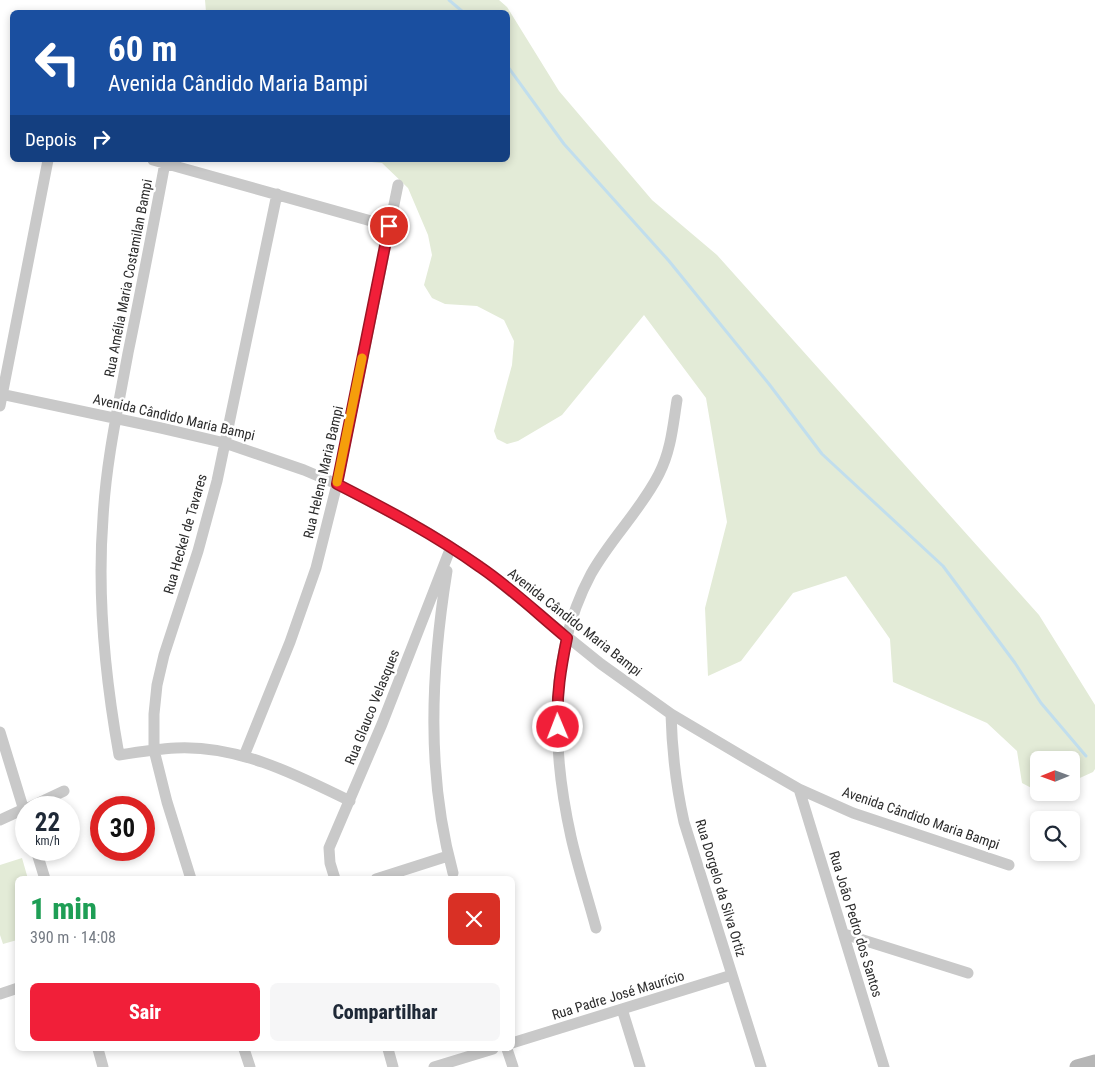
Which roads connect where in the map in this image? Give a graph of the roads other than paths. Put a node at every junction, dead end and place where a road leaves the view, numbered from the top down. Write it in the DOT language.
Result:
graph roads {
  1 [pos="48,162"];
  2 [pos="161,162"];
  3 [pos="165,163"];
  4 [pos="398,185"];
  5 [pos="277,194"];
  6 [pos="389,226"];
  7 [pos="1,398"];
  8 [pos="677,400"];
  9 [pos="116,418"];
  10 [pos="225,443"];
  11 [pos="337,484"];
  12 [pos="450,547"];
  13 [pos="567,638"];
  14 [pos="671,714"];
  15 [pos="0,732"];
  16 [pos="154,750"];
  17 [pos="244,756"];
  18 [pos="799,789"];
  19 [pos="64,791"];
  20 [pos="21,796"];
  21 [pos="54,796"];
  22 [pos="350,801"];
  23 [pos="15,815"];
  24 [pos="0,820"];
  25 [pos="448,856"];
  26 [pos="39,861"];
  27 [pos="1009,865"];
  28 [pos="453,873"];
  29 [pos="44,876"];
  30 [pos="190,876"];
  31 [pos="333,876"];
  32 [pos="385,876"];
  33 [pos="596,928"];
  34 [pos="844,934"];
  35 [pos="968,973"];
  36 [pos="732,975"];
  37 [pos="15,989"];
  38 [pos="0,994"];
  39 [pos="622,1009"];
  40 [pos="515,1042"];
  41 [pos="99,1051"];
  42 [pos="245,1051"];
  43 [pos="389,1051"];
  44 [pos="486,1051"];
  45 [pos="508,1051"];
  46 [pos="1095,1062"];
  47 [pos="103,1067"];
  48 [pos="250,1067"];
  49 [pos="393,1067"];
  50 [pos="434,1067"];
  51 [pos="513,1067"];
  52 [pos="640,1067"];
  53 [pos="761,1067"];
  54 [pos="884,1067"];
  55 [pos="1077,1067"];
  1 -- 7 [label="street"];
  2 -- 3 [label="street"];
  3 -- 5 [label="street"];
  3 -- 9 [label="street, Rua Amélia Maria Costamilan Bampi"];
  4 -- 6 [label="street, Rua Helena Maria Bampi"];
  5 -- 6 [label="street"];
  5 -- 10 [label="street, Rua Heckel de Tavares"];
  6 -- 11 [label="street, Rua Helena Maria Bampi"];
  7 -- 9 [label="street, Avenida Cândido Maria Bampi"];
  8 -- 13 [label="street"];
  9 -- 10 [label="street, Avenida Cândido Maria Bampi"];
  9 -- 16 [label="street, Rua Amélia Maria Costamilan Bampi"];
  10 -- 11 [label="street, Avenida Cândido Maria Bampi"];
  10 -- 16 [label="street, Rua Heckel de Tavares"];
  11 -- 12 [label="street, Avenida Cândido Maria Bampi"];
  11 -- 17 [label="street, Rua Helena Maria Bampi"];
  12 -- 13 [label="street, Avenida Cândido Maria Bampi"];
  12 -- 22 [label="street, Rua Glauco Velasques"];
  12 -- 25 [label="street"];
  13 -- 14 [label="street, Avenida Cândido Maria Bampi"];
  13 -- 33 [label="street"];
  14 -- 18 [label="street, Avenida Cândido Maria Bampi"];
  14 -- 36 [label="street, Rua Dorgelo da Silva Ortiz"];
  15 -- 20 [label="street"];
  16 -- 17 [label="street"];
  16 -- 30 [label="street, Rua Heckel de Tavares"];
  17 -- 22 [label="street"];
  18 -- 27 [label="street, Avenida Cândido Maria Bampi"];
  18 -- 34 [label="street, Rua João Pedro dos Santos"];
  19 -- 21 [label="street"];
  22 -- 31 [label="street, Rua Glauco Velasques"];
  23 -- 24 [label="street"];
  25 -- 28 [label="street"];
  25 -- 32 [label="street"];
  26 -- 29 [label="street"];
  34 -- 35 [label="street"];
  34 -- 54 [label="street, Rua João Pedro dos Santos"];
  36 -- 39 [label="street, Rua Padre José Maurício"];
  36 -- 53 [label="street, Rua Dorgelo da Silva Ortiz"];
  37 -- 38 [label="street"];
  39 -- 40 [label="street, Rua Padre José Maurício"];
  39 -- 52 [label="street"];
  41 -- 47 [label="street"];
  42 -- 48 [label="street"];
  43 -- 49 [label="street"];
  44 -- 50 [label="street"];
  45 -- 51 [label="street"];
  46 -- 55 [label="street"];
}
